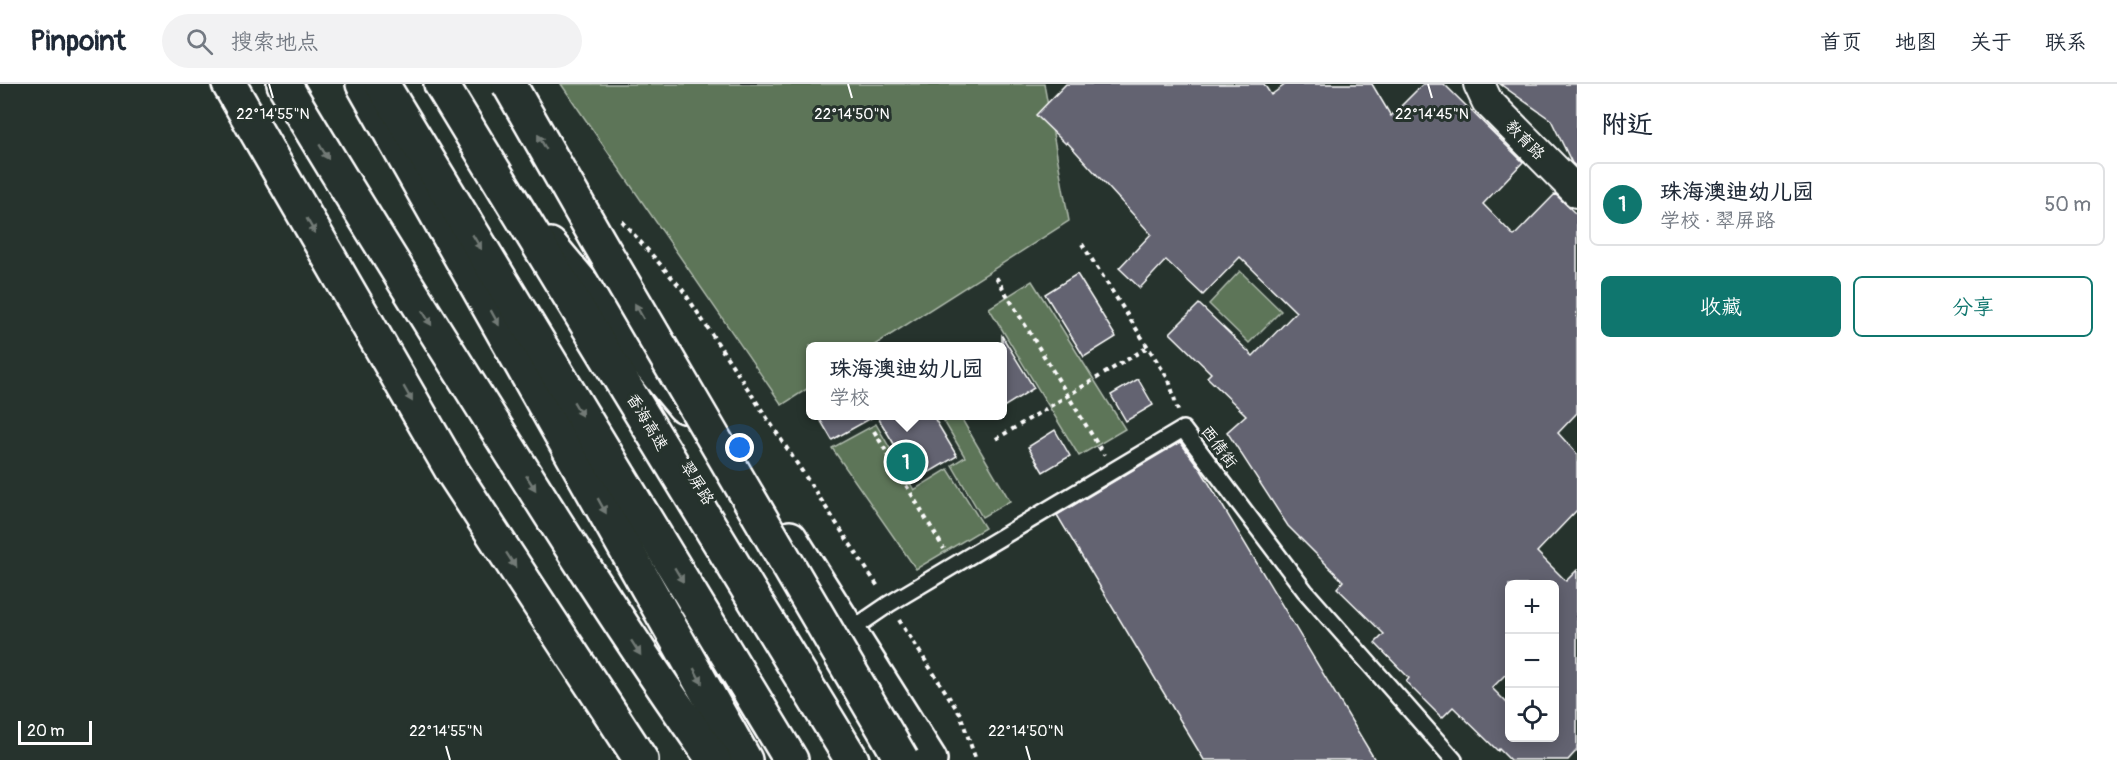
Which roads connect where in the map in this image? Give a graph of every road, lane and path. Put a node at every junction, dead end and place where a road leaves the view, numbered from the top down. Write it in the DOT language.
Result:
graph roads {
  1 [pos="229,84"];
  2 [pos="284,84"];
  3 [pos="363,84"];
  4 [pos="382,84"];
  5 [pos="441,84"];
  6 [pos="450,84"];
  7 [pos="509,84"];
  8 [pos="1479,84"];
  9 [pos="1577,192"];
  10 [pos="619,215"];
  11 [pos="548,242"];
  12 [pos="1082,244"];
  13 [pos="996,277"];
  14 [pos="1148,347"];
  15 [pos="1068,396"];
  16 [pos="1183,429"];
  17 [pos="874,431"];
  18 [pos="996,439"];
  19 [pos="1113,471"];
  20 [pos="954,565"];
  21 [pos="889,604"];
  22 [pos="848,632"];
  23 [pos="641,760"];
  24 [pos="714,760"];
  25 [pos="745,760"];
  26 [pos="791,760"];
  27 [pos="852,760"];
  28 [pos="868,760"];
  29 [pos="902,760"];
  30 [pos="930,760"];
  31 [pos="976,760"];
  32 [pos="1454,760"];
  1 -- 23 [label="main road, one-way"];
  2 -- 24 [label="main road, one-way"];
  3 -- 25 [label="main road, one-way"];
  4 -- 26 [label="main road, one-way"];
  5 -- 27 [label="main road, 香海高速"];
  6 -- 11 [label="main road, 翠屏路"];
  29 -- 7 [label="main road, one-way, bridge"];
  8 -- 9 [label="street, 教育路"];
  10 -- 21 [label="path"];
  11 -- 22 [label="main road"];
  11 -- 28 [label="main road, 翠屏路"];
  12 -- 14 [label="path"];
  13 -- 15 [label="path"];
  14 -- 15 [label="path"];
  14 -- 16 [label="path"];
  15 -- 18 [label="path"];
  15 -- 19 [label="path"];
  16 -- 19 [label="lane, 西倩街"];
  16 -- 32 [label="lane, 西倩街"];
  17 -- 20 [label="path"];
  19 -- 20 [label="lane, 西倩街"];
  20 -- 21 [label="lane, 西倩街"];
  21 -- 22 [label="lane, 西倩街"];
  21 -- 31 [label="path"];
  22 -- 30 [label="main road"];
}
